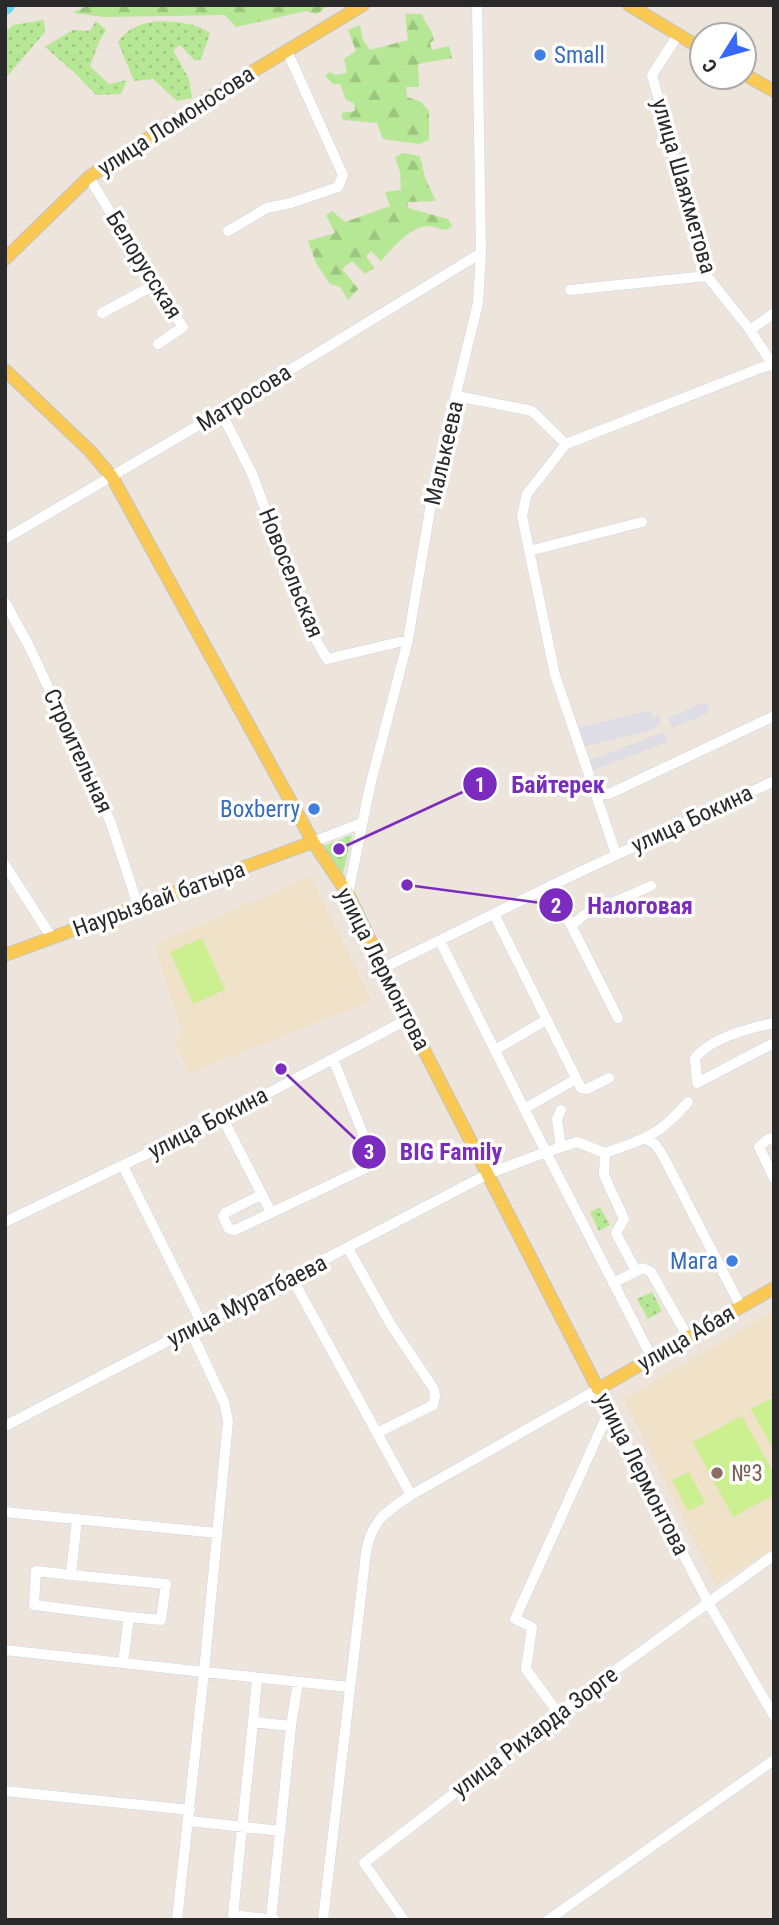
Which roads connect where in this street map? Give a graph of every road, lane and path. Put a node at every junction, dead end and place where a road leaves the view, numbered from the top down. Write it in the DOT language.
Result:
graph roads {
  1 [pos="363,5"];
  2 [pos="477,5"];
  3 [pos="629,5"];
  4 [pos="678,34"];
  5 [pos="688,40"];
  6 [pos="287,51"];
  7 [pos="758,82"];
  8 [pos="774,91"];
  9 [pos="89,177"];
  10 [pos="228,231"];
  11 [pos="481,253"];
  12 [pos="5,259"];
  13 [pos="707,276"];
  14 [pos="154,285"];
  15 [pos="570,290"];
  16 [pos="102,313"];
  17 [pos="774,313"];
  18 [pos="750,330"];
  19 [pos="158,344"];
  20 [pos="772,366"];
  21 [pos="5,370"];
  22 [pos="457,397"];
  23 [pos="221,412"];
  24 [pos="566,444"];
  25 [pos="112,477"];
  26 [pos="642,522"];
  27 [pos="5,539"];
  28 [pos="529,551"];
  29 [pos="5,602"];
  30 [pos="408,640"];
  31 [pos="774,716"];
  32 [pos="774,781"];
  33 [pos="595,794"];
  34 [pos="362,823"];
  35 [pos="313,842"];
  36 [pos="616,854"];
  37 [pos="5,865"];
  38 [pos="551,886"];
  39 [pos="651,886"];
  40 [pos="348,894"];
  41 [pos="138,906"];
  42 [pos="494,914"];
  43 [pos="571,926"];
  44 [pos="52,938"];
  45 [pos="440,940"];
  46 [pos="5,956"];
  47 [pos="383,968"];
  48 [pos="618,1018"];
  49 [pos="408,1019"];
  50 [pos="546,1020"];
  51 [pos="774,1023"];
  52 [pos="774,1043"];
  53 [pos="495,1050"];
  54 [pos="333,1059"];
  55 [pos="609,1078"];
  56 [pos="576,1079"];
  57 [pos="688,1102"];
  58 [pos="524,1109"];
  59 [pos="561,1110"];
  60 [pos="222,1117"];
  61 [pos="774,1138"];
  62 [pos="646,1139"];
  63 [pos="561,1147"];
  64 [pos="546,1152"];
  65 [pos="605,1153"];
  66 [pos="123,1166"];
  67 [pos="488,1174"];
  68 [pos="774,1178"];
  69 [pos="261,1195"];
  70 [pos="271,1212"];
  71 [pos="5,1222"];
  72 [pos="348,1248"];
  73 [pos="636,1271"];
  74 [pos="292,1278"];
  75 [pos="613,1283"];
  76 [pos="774,1288"];
  77 [pos="741,1307"];
  78 [pos="202,1324"];
  79 [pos="190,1330"];
  80 [pos="688,1337"];
  81 [pos="652,1358"];
  82 [pos="598,1389"];
  83 [pos="609,1412"];
  84 [pos="5,1426"];
  85 [pos="377,1433"];
  86 [pos="411,1495"];
  87 [pos="5,1512"];
  88 [pos="77,1519"];
  89 [pos="217,1533"];
  90 [pos="774,1555"];
  91 [pos="71,1575"];
  92 [pos="709,1604"];
  93 [pos="129,1617"];
  94 [pos="5,1650"];
  95 [pos="124,1663"];
  96 [pos="204,1672"];
  97 [pos="257,1678"];
  98 [pos="298,1682"];
  99 [pos="349,1687"];
  100 [pos="558,1713"];
  101 [pos="774,1716"];
  102 [pos="253,1722"];
  103 [pos="291,1726"];
  104 [pos="774,1760"];
  105 [pos="5,1791"];
  106 [pos="190,1816"];
  107 [pos="242,1827"];
  108 [pos="281,1831"];
  109 [pos="273,1919"];
  110 [pos="177,1920"];
  111 [pos="324,1920"];
  112 [pos="404,1920"];
  113 [pos="548,1920"];
  1 -- 6 [label="main road, улица Ломоносова"];
  2 -- 11 [label="street, Малькеева"];
  3 -- 4 [label="main road"];
  4 -- 5 [label="main road"];
  4 -- 13 [label="street, улица Шаяхметова"];
  6 -- 9 [label="main road, улица Ломоносова"];
  6 -- 10 [label="street"];
  7 -- 8 [label="main road"];
  9 -- 12 [label="main road, улица Ломоносова"];
  9 -- 14 [label="street, Белорусская"];
  11 -- 22 [label="street, Малькеева"];
  11 -- 23 [label="street, Матросова"];
  13 -- 15 [label="street"];
  13 -- 18 [label="street, улица Шаяхметова"];
  14 -- 16 [label="street"];
  14 -- 19 [label="street, Белорусская"];
  17 -- 18 [label="street"];
  18 -- 20 [label="street, улица Шаяхметова"];
  20 -- 24 [label="street"];
  21 -- 25 [label="main road, улица Лермонтова"];
  22 -- 24 [label="street"];
  22 -- 30 [label="street, Малькеева"];
  23 -- 25 [label="street, Матросова"];
  23 -- 30 [label="street, Новосельская"];
  24 -- 28 [label="street"];
  25 -- 27 [label="street, Матросова"];
  25 -- 35 [label="main road, улица Лермонтова"];
  26 -- 28 [label="street"];
  28 -- 33 [label="street"];
  29 -- 41 [label="street, Строительная"];
  30 -- 34 [label="street, Малькеева"];
  31 -- 33 [label="street"];
  32 -- 36 [label="street, улица Бокина"];
  33 -- 36 [label="street"];
  34 -- 35 [label="street"];
  34 -- 40 [label="street, Малькеева"];
  35 -- 40 [label="main road, улица Лермонтова"];
  35 -- 41 [label="main road, Наурызбай батыра"];
  36 -- 38 [label="street, улица Бокина"];
  37 -- 44 [label="street"];
  38 -- 42 [label="street, улица Бокина"];
  38 -- 43 [label="street"];
  39 -- 43 [label="street"];
  40 -- 47 [label="main road, улица Лермонтова"];
  41 -- 44 [label="main road, Наурызбай батыра"];
  42 -- 45 [label="street, улица Бокина"];
  42 -- 50 [label="street"];
  43 -- 48 [label="street"];
  44 -- 46 [label="main road, Наурызбай батыра"];
  45 -- 47 [label="street, улица Бокина"];
  45 -- 53 [label="street"];
  47 -- 49 [label="main road, улица Лермонтова"];
  49 -- 54 [label="street, улица Бокина"];
  49 -- 67 [label="main road, улица Лермонтова"];
  50 -- 53 [label="street"];
  50 -- 56 [label="street"];
  51 -- 52 [label="street"];
  53 -- 58 [label="street"];
  54 -- 60 [label="street, улица Бокина"];
  54 -- 70 [label="street"];
  55 -- 56 [label="street"];
  56 -- 58 [label="street"];
  57 -- 62 [label="street"];
  58 -- 64 [label="street"];
  59 -- 63 [label="street"];
  60 -- 66 [label="street, улица Бокина"];
  60 -- 69 [label="street"];
  61 -- 68 [label="street"];
  62 -- 65 [label="street"];
  62 -- 77 [label="street"];
  63 -- 64 [label="street, улица Муратбаева"];
  63 -- 65 [label="street"];
  64 -- 67 [label="street, улица Муратбаева"];
  64 -- 75 [label="street"];
  65 -- 73 [label="street"];
  66 -- 71 [label="street, улица Бокина"];
  66 -- 78 [label="street"];
  67 -- 72 [label="street, улица Муратбаева"];
  67 -- 82 [label="main road, улица Лермонтова"];
  69 -- 70 [label="street"];
  69 -- 70 [label="street"];
  72 -- 74 [label="street, улица Муратбаева"];
  72 -- 85 [label="street"];
  73 -- 75 [label="street"];
  73 -- 80 [label="street"];
  74 -- 78 [label="street, улица Муратбаева"];
  74 -- 85 [label="street"];
  75 -- 81 [label="street"];
  76 -- 77 [label="main road, улица Абая"];
  77 -- 80 [label="main road, улица Абая"];
  78 -- 79 [label="street, улица Муратбаева"];
  79 -- 84 [label="street, улица Муратбаева"];
  79 -- 89 [label="street"];
  80 -- 81 [label="main road, улица Абая"];
  81 -- 82 [label="main road, улица Абая"];
  82 -- 83 [label="street, улица Лермонтова"];
  82 -- 86 [label="street"];
  83 -- 92 [label="street, улица Лермонтова"];
  83 -- 100 [label="street"];
  85 -- 86 [label="street"];
  86 -- 99 [label="street"];
  87 -- 88 [label="street"];
  88 -- 89 [label="street"];
  88 -- 91 [label="street"];
  89 -- 96 [label="street"];
  90 -- 92 [label="street, улица Рихарда Зорге"];
  91 -- 93 [label="street"];
  91 -- 93 [label="street"];
  92 -- 100 [label="street, улица Рихарда Зорге"];
  92 -- 101 [label="street, улица Лермонтова"];
  93 -- 95 [label="street"];
  94 -- 95 [label="street"];
  95 -- 96 [label="street"];
  96 -- 97 [label="street"];
  96 -- 106 [label="street"];
  97 -- 98 [label="street"];
  97 -- 102 [label="street"];
  98 -- 99 [label="street"];
  98 -- 103 [label="street"];
  99 -- 111 [label="street"];
  100 -- 112 [label="street, улица Рихарда Зорге"];
  102 -- 103 [label="street"];
  102 -- 107 [label="street"];
  103 -- 108 [label="street"];
  104 -- 113 [label="street"];
  105 -- 106 [label="street"];
  106 -- 107 [label="street"];
  106 -- 110 [label="street"];
  107 -- 108 [label="street"];
  107 -- 109 [label="street"];
  108 -- 109 [label="street"];
}
